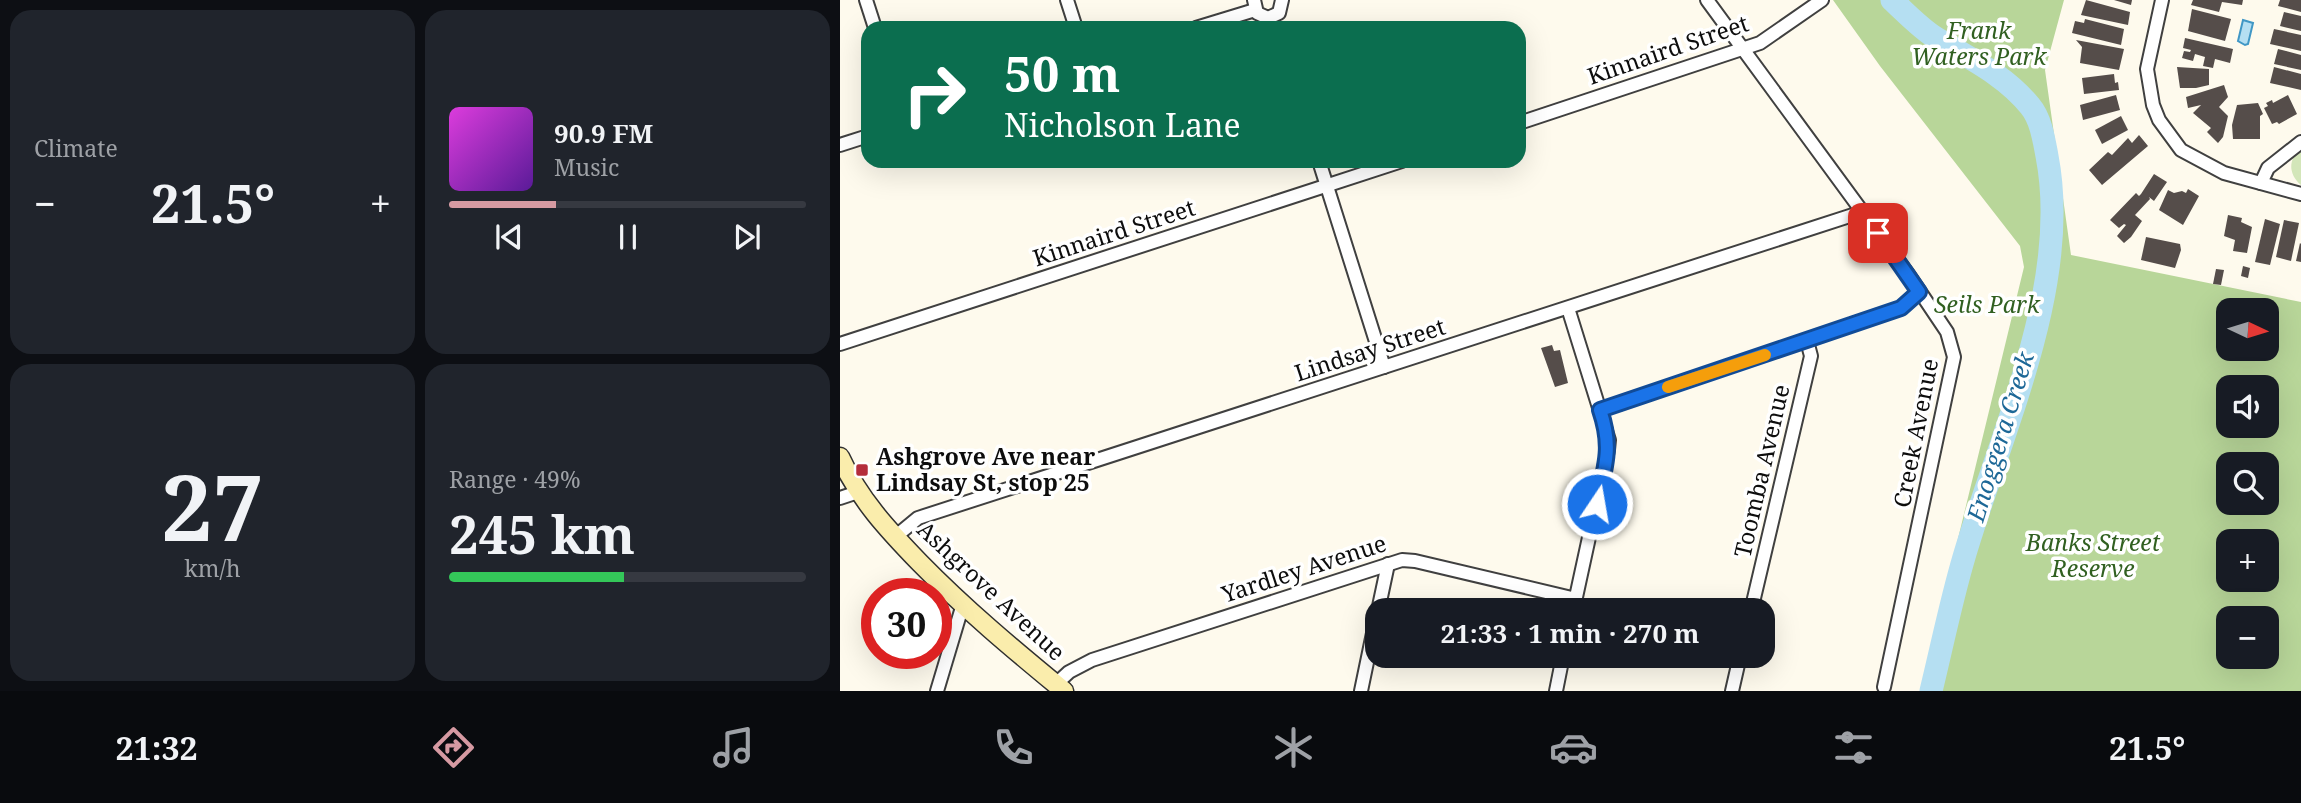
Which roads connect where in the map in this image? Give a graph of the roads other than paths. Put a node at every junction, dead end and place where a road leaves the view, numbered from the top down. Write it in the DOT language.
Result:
graph roads {
  1 [pos="866,0"];
  2 [pos="1067,0"];
  3 [pos="1282,0"];
  4 [pos="1707,0"];
  5 [pos="1822,0"];
  6 [pos="2162,0"];
  7 [pos="1254,5"];
  8 [pos="873,21"];
  9 [pos="1074,21"];
  10 [pos="1214,21"];
  11 [pos="1270,21"];
  12 [pos="1275,21"];
  13 [pos="1744,48"];
  14 [pos="1526,121"];
  15 [pos="861,138"];
  16 [pos="2301,142"];
  17 [pos="840,145"];
  18 [pos="1321,168"];
  19 [pos="1381,168"];
  20 [pos="2261,183"];
  21 [pos="1326,186"];
  22 [pos="2301,194"];
  23 [pos="1862,212"];
  24 [pos="1919,292"];
  25 [pos="1568,308"];
  26 [pos="1807,341"];
  27 [pos="840,344"];
  28 [pos="1384,367"];
  29 [pos="1600,410"];
  30 [pos="840,457"];
  31 [pos="858,492"];
  32 [pos="840,498"];
  33 [pos="895,537"];
  34 [pos="1388,564"];
  35 [pos="1381,598"];
  36 [pos="1549,598"];
  37 [pos="1576,598"];
  38 [pos="1754,598"];
  39 [pos="963,604"];
  40 [pos="1366,668"];
  41 [pos="1561,668"];
  42 [pos="1737,668"];
  43 [pos="1884,687"];
  44 [pos="1060,688"];
  45 [pos="937,691"];
  46 [pos="1361,691"];
  47 [pos="1556,691"];
  48 [pos="1732,691"];
  1 -- 8 [label="street"];
  2 -- 9 [label="street"];
  3 -- 12 [label="street"];
  4 -- 13 [label="street, Creek Avenue"];
  5 -- 13 [label="street, Kinnaird Street"];
  6 -- 20 [label="street"];
  7 -- 10 [label="street"];
  7 -- 11 [label="street"];
  13 -- 14 [label="street, Kinnaird Street"];
  13 -- 23 [label="street, Creek Avenue"];
  15 -- 17 [label="street"];
  16 -- 20 [label="street"];
  18 -- 21 [label="street"];
  19 -- 21 [label="street, Kinnaird Street"];
  20 -- 22 [label="street"];
  21 -- 27 [label="street, Kinnaird Street"];
  21 -- 28 [label="street"];
  23 -- 24 [label="street, Creek Avenue"];
  23 -- 25 [label="street, Lindsay Street"];
  24 -- 26 [label="street"];
  24 -- 43 [label="street, Creek Avenue"];
  25 -- 28 [label="street, Lindsay Street"];
  25 -- 29 [label="street"];
  26 -- 29 [label="street"];
  26 -- 38 [label="street, Toomba Avenue"];
  28 -- 33 [label="street, Lindsay Street"];
  29 -- 37 [label="street"];
  30 -- 31 [label="main road, Ashgrove Avenue"];
  31 -- 32 [label="street"];
  31 -- 33 [label="main road, Ashgrove Avenue"];
  33 -- 39 [label="main road, Ashgrove Avenue"];
  34 -- 35 [label="street"];
  34 -- 36 [label="street, Yardley Avenue"];
  34 -- 44 [label="street, Yardley Avenue"];
  39 -- 44 [label="main road, Ashgrove Avenue"];
  39 -- 45 [label="street"];
  40 -- 46 [label="street"];
  41 -- 47 [label="street"];
  42 -- 48 [label="street"];
}
